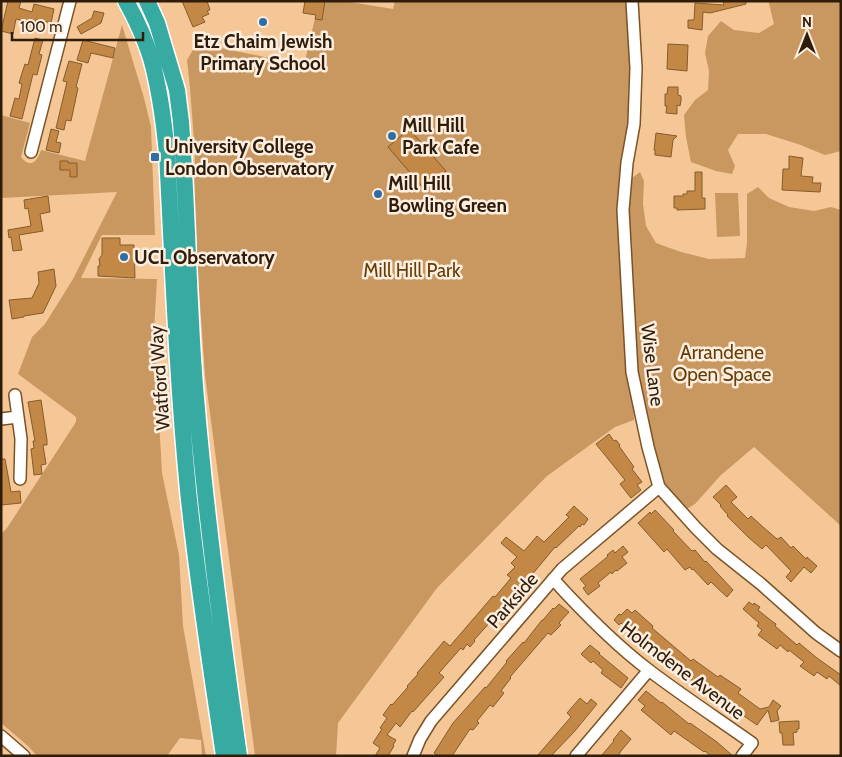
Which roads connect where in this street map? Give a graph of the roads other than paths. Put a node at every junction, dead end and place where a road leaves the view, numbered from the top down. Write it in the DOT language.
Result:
graph roads {
  1 [pos="70,1"];
  2 [pos="126,1"];
  3 [pos="147,1"];
  4 [pos="632,1"];
  5 [pos="31,152"];
  6 [pos="15,395"];
  7 [pos="18,417"];
  8 [pos="1,419"];
  9 [pos="20,479"];
  10 [pos="659,487"];
  11 [pos="554,579"];
  12 [pos="841,651"];
  13 [pos="649,670"];
  14 [pos="1,736"];
  15 [pos="24,756"];
  16 [pos="224,756"];
  17 [pos="239,756"];
  18 [pos="413,756"];
  19 [pos="576,756"];
  20 [pos="742,756"];
  1 -- 5 [label="street"];
  2 -- 16 [label="highway, Watford Way"];
  3 -- 17 [label="highway, Watford Way"];
  4 -- 10 [label="street, Wise Lane"];
  6 -- 7 [label="street"];
  7 -- 8 [label="street"];
  7 -- 9 [label="street"];
  10 -- 11 [label="street, Parkside"];
  10 -- 12 [label="street, Wise Lane"];
  11 -- 13 [label="street, Holmdene Avenue"];
  11 -- 18 [label="street, Parkside"];
  13 -- 19 [label="street"];
  13 -- 20 [label="street, Holmdene Avenue"];
  14 -- 15 [label="street"];
}
